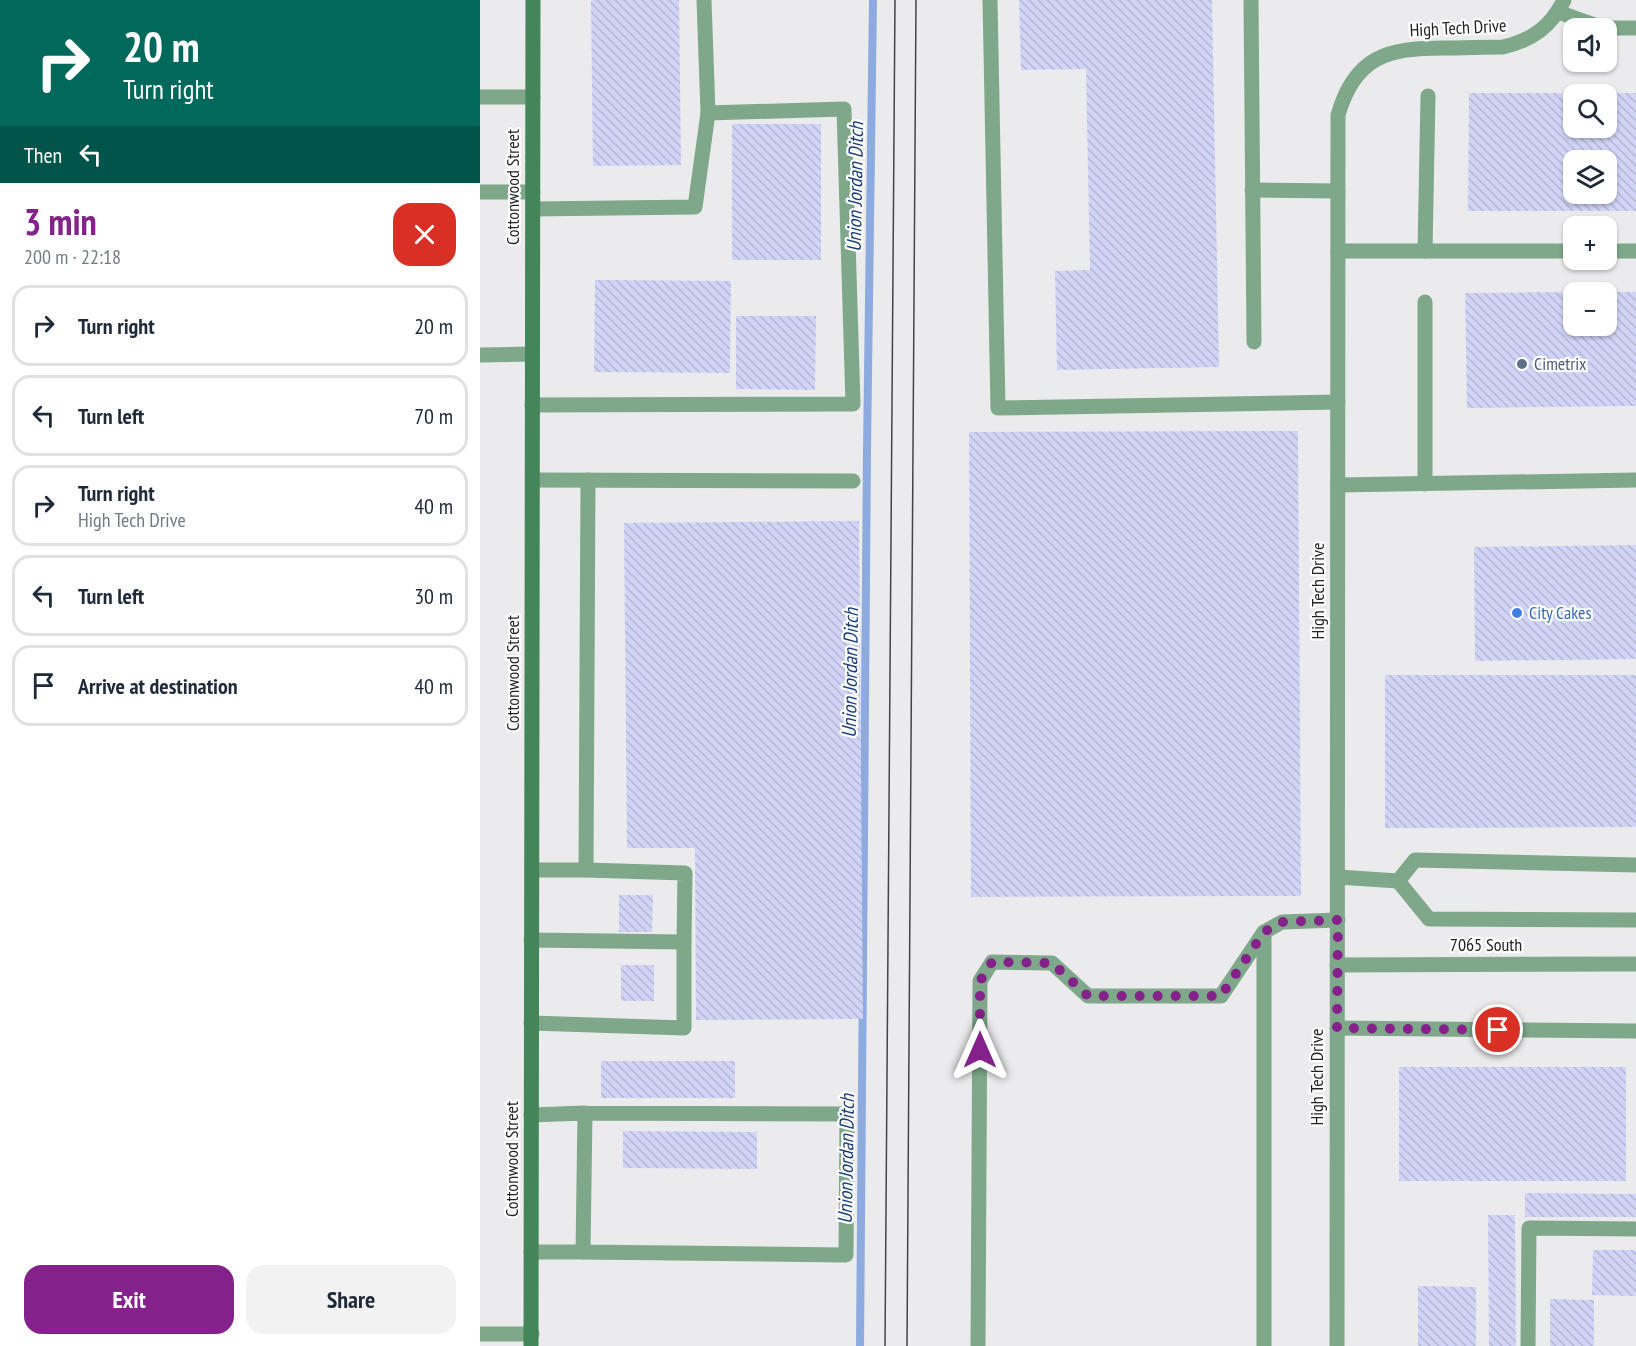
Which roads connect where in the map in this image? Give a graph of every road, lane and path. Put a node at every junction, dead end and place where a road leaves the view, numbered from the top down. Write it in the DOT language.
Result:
graph roads {
  1 [pos="533,0"];
  2 [pos="704,0"];
  3 [pos="990,0"];
  4 [pos="1251,0"];
  5 [pos="1561,6"];
  6 [pos="1636,28"];
  7 [pos="1428,96"];
  8 [pos="480,97"];
  9 [pos="533,98"];
  10 [pos="708,113"];
  11 [pos="1252,190"];
  12 [pos="1338,191"];
  13 [pos="480,192"];
  14 [pos="533,192"];
  15 [pos="533,209"];
  16 [pos="1338,251"];
  17 [pos="1425,251"];
  18 [pos="1563,251"];
  19 [pos="1617,251"];
  20 [pos="1636,251"];
  21 [pos="1425,302"];
  22 [pos="1254,342"];
  23 [pos="532,354"];
  24 [pos="480,355"];
  25 [pos="1338,402"];
  26 [pos="532,405"];
  27 [pos="532,480"];
  28 [pos="588,480"];
  29 [pos="1636,480"];
  30 [pos="853,481"];
  31 [pos="1425,484"];
  32 [pos="1338,485"];
  33 [pos="1636,865"];
  34 [pos="532,870"];
  35 [pos="586,870"];
  36 [pos="1338,877"];
  37 [pos="1398,881"];
  38 [pos="1338,920"];
  39 [pos="1636,920"];
  40 [pos="1264,932"];
  41 [pos="531,940"];
  42 [pos="684,942"];
  43 [pos="1636,964"];
  44 [pos="1337,965"];
  45 [pos="531,1023"];
  46 [pos="1337,1028"];
  47 [pos="1636,1031"];
  48 [pos="585,1113"];
  49 [pos="531,1115"];
  50 [pos="1636,1229"];
  51 [pos="531,1252"];
  52 [pos="583,1252"];
  53 [pos="480,1334"];
  54 [pos="532,1340"];
  55 [pos="978,1346"];
  56 [pos="1264,1346"];
  57 [pos="1337,1346"];
  58 [pos="1528,1346"];
  1 -- 9 [label="street, Cottonwood Street"];
  2 -- 10 [label="street"];
  3 -- 25 [label="street"];
  4 -- 11 [label="street"];
  5 -- 6 [label="street"];
  5 -- 12 [label="street, High Tech Drive"];
  7 -- 17 [label="street"];
  8 -- 9 [label="street"];
  9 -- 14 [label="street, Cottonwood Street"];
  10 -- 15 [label="street"];
  10 -- 26 [label="street"];
  11 -- 12 [label="street"];
  11 -- 22 [label="street"];
  12 -- 16 [label="street, High Tech Drive"];
  13 -- 14 [label="street"];
  14 -- 15 [label="street, Cottonwood Street"];
  15 -- 23 [label="street, Cottonwood Street"];
  16 -- 17 [label="street"];
  16 -- 25 [label="street, High Tech Drive"];
  17 -- 18 [label="street"];
  19 -- 20 [label="street"];
  21 -- 31 [label="street"];
  23 -- 24 [label="street"];
  23 -- 26 [label="street, Cottonwood Street"];
  25 -- 32 [label="street, High Tech Drive"];
  26 -- 27 [label="street, Cottonwood Street"];
  27 -- 28 [label="street"];
  27 -- 34 [label="street, Cottonwood Street"];
  28 -- 30 [label="street"];
  28 -- 35 [label="street"];
  29 -- 31 [label="street"];
  31 -- 32 [label="street"];
  32 -- 36 [label="street, High Tech Drive"];
  33 -- 37 [label="street"];
  34 -- 35 [label="street"];
  34 -- 41 [label="street, Cottonwood Street"];
  35 -- 42 [label="street"];
  36 -- 37 [label="street"];
  36 -- 38 [label="street, High Tech Drive"];
  37 -- 39 [label="street"];
  38 -- 40 [label="street"];
  38 -- 44 [label="street, High Tech Drive"];
  40 -- 55 [label="street"];
  40 -- 56 [label="street"];
  41 -- 42 [label="street"];
  41 -- 45 [label="street, Cottonwood Street"];
  42 -- 45 [label="street"];
  43 -- 44 [label="street, 7065 South"];
  44 -- 46 [label="street, High Tech Drive"];
  45 -- 49 [label="street, Cottonwood Street"];
  46 -- 47 [label="street"];
  46 -- 57 [label="street, High Tech Drive"];
  48 -- 49 [label="street"];
  48 -- 52 [label="street"];
  48 -- 52 [label="street"];
  49 -- 51 [label="street, Cottonwood Street"];
  50 -- 58 [label="street"];
  51 -- 52 [label="street"];
  51 -- 54 [label="street, Cottonwood Street"];
  53 -- 54 [label="street"];
}
